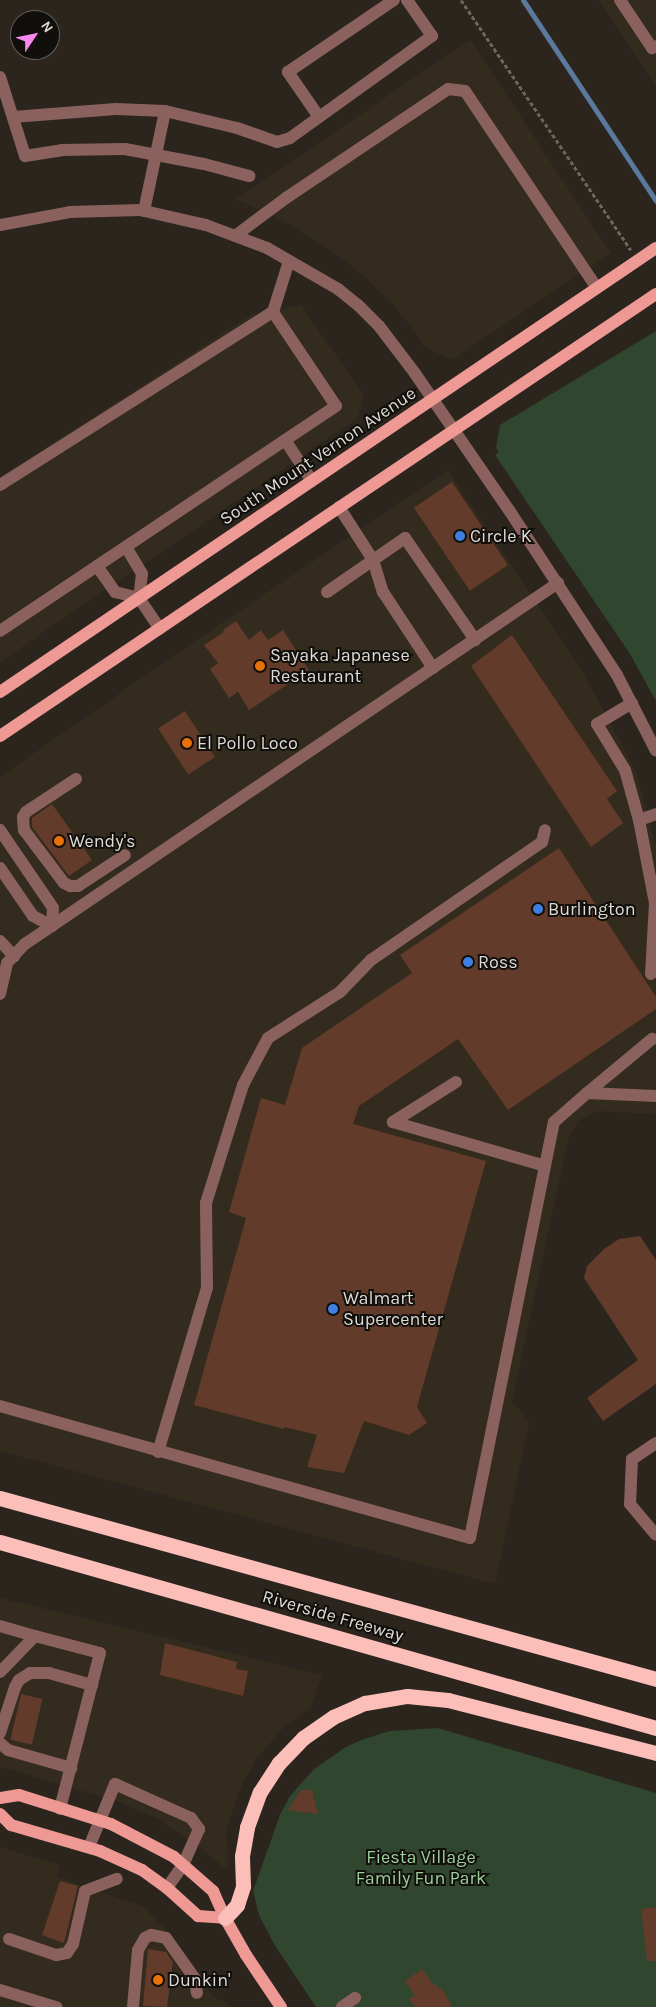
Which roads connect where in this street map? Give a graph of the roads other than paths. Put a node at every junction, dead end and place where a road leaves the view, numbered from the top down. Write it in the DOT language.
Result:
graph roads {
  1 [pos="394,0"];
  2 [pos="407,0"];
  3 [pos="620,0"];
  4 [pos="656,46"];
  5 [pos="0,77"];
  6 [pos="166,111"];
  7 [pos="12,117"];
  8 [pos="319,117"];
  9 [pos="156,154"];
  10 [pos="249,176"];
  11 [pos="144,211"];
  12 [pos="0,225"];
  13 [pos="234,236"];
  14 [pos="654,250"];
  15 [pos="289,261"];
  16 [pos="597,288"];
  17 [pos="656,294"];
  18 [pos="273,312"];
  19 [pos="433,399"];
  20 [pos="455,429"];
  21 [pos="285,440"];
  22 [pos="312,481"];
  23 [pos="0,485"];
  24 [pos="338,507"];
  25 [pos="126,547"];
  26 [pos="373,560"];
  27 [pos="97,566"];
  28 [pos="558,584"];
  29 [pos="327,592"];
  30 [pos="139,598"];
  31 [pos="160,629"];
  32 [pos="0,631"];
  33 [pos="475,640"];
  34 [pos="433,668"];
  35 [pos="0,692"];
  36 [pos="632,703"];
  37 [pos="0,736"];
  38 [pos="656,751"];
  39 [pos="76,779"];
  40 [pos="656,814"];
  41 [pos="639,820"];
  42 [pos="0,830"];
  43 [pos="545,830"];
  44 [pos="125,854"];
  45 [pos="0,868"];
  46 [pos="52,926"];
  47 [pos="0,941"];
  48 [pos="14,956"];
  49 [pos="651,974"];
  50 [pos="0,994"];
  51 [pos="652,1039"];
  52 [pos="456,1082"];
  53 [pos="587,1093"];
  54 [pos="656,1096"];
  55 [pos="545,1166"];
  56 [pos="0,1406"];
  57 [pos="656,1443"];
  58 [pos="158,1452"];
  59 [pos="0,1498"];
  60 [pos="656,1535"];
  61 [pos="0,1542"];
  62 [pos="0,1626"];
  63 [pos="35,1636"];
  64 [pos="0,1672"];
  65 [pos="656,1680"];
  66 [pos="92,1685"];
  67 [pos="656,1728"];
  68 [pos="0,1733"];
  69 [pos="0,1743"];
  70 [pos="656,1753"];
  71 [pos="70,1768"];
  72 [pos="0,1798"];
  73 [pos="60,1809"];
  74 [pos="0,1814"];
  75 [pos="98,1821"];
  76 [pos="89,1847"];
  77 [pos="183,1865"];
  78 [pos="117,1879"];
  79 [pos="167,1888"];
  80 [pos="225,1918"];
  81 [pos="9,1939"];
  82 [pos="0,1990"];
  83 [pos="197,1993"];
  84 [pos="355,1998"];
  85 [pos="56,2007"];
  86 [pos="133,2007"];
  87 [pos="281,2007"];
  88 [pos="342,2007"];
  1 -- 8 [label="street"];
  2 -- 8 [label="street"];
  3 -- 4 [label="street"];
  5 -- 7 [label="street"];
  6 -- 7 [label="street"];
  6 -- 8 [label="street"];
  6 -- 9 [label="street"];
  7 -- 9 [label="street"];
  9 -- 10 [label="street"];
  9 -- 11 [label="street"];
  11 -- 12 [label="street"];
  11 -- 13 [label="street"];
  13 -- 15 [label="street"];
  13 -- 16 [label="street"];
  14 -- 16 [label="main road, South Mount Vernon Avenue"];
  15 -- 18 [label="street"];
  15 -- 19 [label="street"];
  16 -- 19 [label="main road, South Mount Vernon Avenue"];
  17 -- 20 [label="main road"];
  18 -- 21 [label="street"];
  18 -- 23 [label="street"];
  19 -- 20 [label="street"];
  19 -- 22 [label="main road, South Mount Vernon Avenue"];
  20 -- 24 [label="main road"];
  20 -- 28 [label="street"];
  21 -- 22 [label="street"];
  21 -- 25 [label="street"];
  22 -- 30 [label="main road, South Mount Vernon Avenue"];
  24 -- 26 [label="street"];
  24 -- 31 [label="main road"];
  25 -- 27 [label="street"];
  25 -- 30 [label="street"];
  26 -- 29 [label="street"];
  26 -- 33 [label="street"];
  26 -- 34 [label="street"];
  27 -- 30 [label="street"];
  27 -- 32 [label="street"];
  28 -- 33 [label="street"];
  28 -- 36 [label="street"];
  30 -- 31 [label="street"];
  30 -- 35 [label="main road, South Mount Vernon Avenue"];
  31 -- 37 [label="main road"];
  33 -- 34 [label="street"];
  34 -- 46 [label="street"];
  36 -- 38 [label="street"];
  36 -- 41 [label="street"];
  39 -- 44 [label="street"];
  40 -- 41 [label="street"];
  41 -- 49 [label="street"];
  42 -- 46 [label="street"];
  43 -- 58 [label="street"];
  45 -- 46 [label="street"];
  46 -- 48 [label="street"];
  47 -- 48 [label="street"];
  48 -- 50 [label="street"];
  51 -- 53 [label="street"];
  52 -- 55 [label="street"];
  53 -- 54 [label="street"];
  53 -- 55 [label="street"];
  55 -- 58 [label="street"];
  56 -- 58 [label="street"];
  57 -- 60 [label="street"];
  59 -- 65 [label="highway, Riverside Freeway"];
  61 -- 67 [label="highway, Riverside Freeway"];
  62 -- 63 [label="street"];
  63 -- 64 [label="street"];
  63 -- 66 [label="street"];
  66 -- 68 [label="street"];
  66 -- 71 [label="street"];
  69 -- 71 [label="street"];
  70 -- 80 [label="highway"];
  71 -- 73 [label="street"];
  72 -- 73 [label="main road"];
  73 -- 75 [label="main road"];
  74 -- 76 [label="main road"];
  75 -- 76 [label="street"];
  75 -- 77 [label="main road"];
  75 -- 77 [label="street"];
  76 -- 79 [label="main road"];
  77 -- 79 [label="street"];
  77 -- 80 [label="main road"];
  78 -- 81 [label="street"];
  79 -- 80 [label="main road"];
  80 -- 87 [label="main road"];
  82 -- 85 [label="street"];
  83 -- 86 [label="street"];
  84 -- 88 [label="street"];
}
